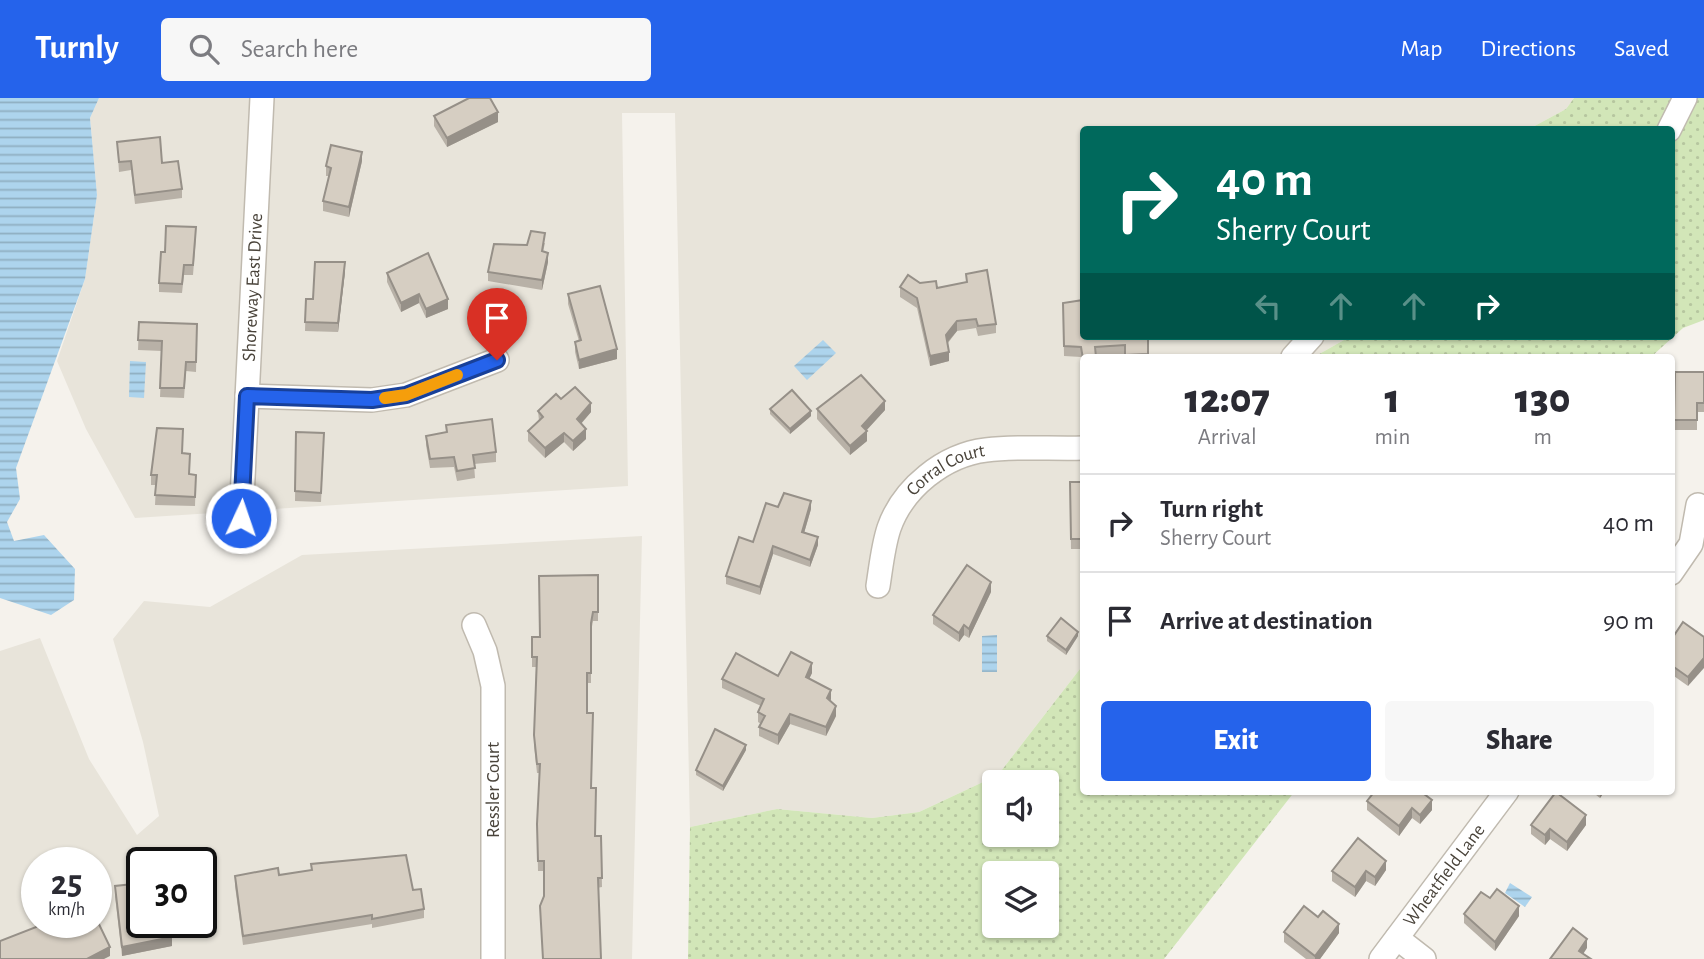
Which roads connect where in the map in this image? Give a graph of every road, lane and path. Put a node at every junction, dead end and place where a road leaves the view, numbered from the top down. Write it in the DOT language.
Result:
graph roads {
  1 [pos="261,98"];
  2 [pos="1685,98"];
  3 [pos="1671,126"];
  4 [pos="1308,340"];
  5 [pos="1296,354"];
  6 [pos="497,360"];
  7 [pos="247,396"];
  8 [pos="1080,448"];
  9 [pos="1698,505"];
  10 [pos="241,518"];
  11 [pos="1675,567"];
  12 [pos="878,586"];
  13 [pos="474,625"];
  14 [pos="1504,795"];
  15 [pos="1396,938"];
  16 [pos="493,959"];
  17 [pos="1381,959"];
  18 [pos="1424,959"];
  1 -- 7 [label="street, Shoreway East Drive"];
  2 -- 3 [label="street"];
  4 -- 5 [label="street"];
  6 -- 7 [label="street"];
  7 -- 10 [label="street, Shoreway East Drive"];
  8 -- 12 [label="street, Corral Court"];
  9 -- 11 [label="street"];
  13 -- 16 [label="street, Ressler Court"];
  14 -- 15 [label="street, Wheatfield Lane"];
  15 -- 17 [label="street, Wheatfield Lane"];
  15 -- 18 [label="street"];
}
